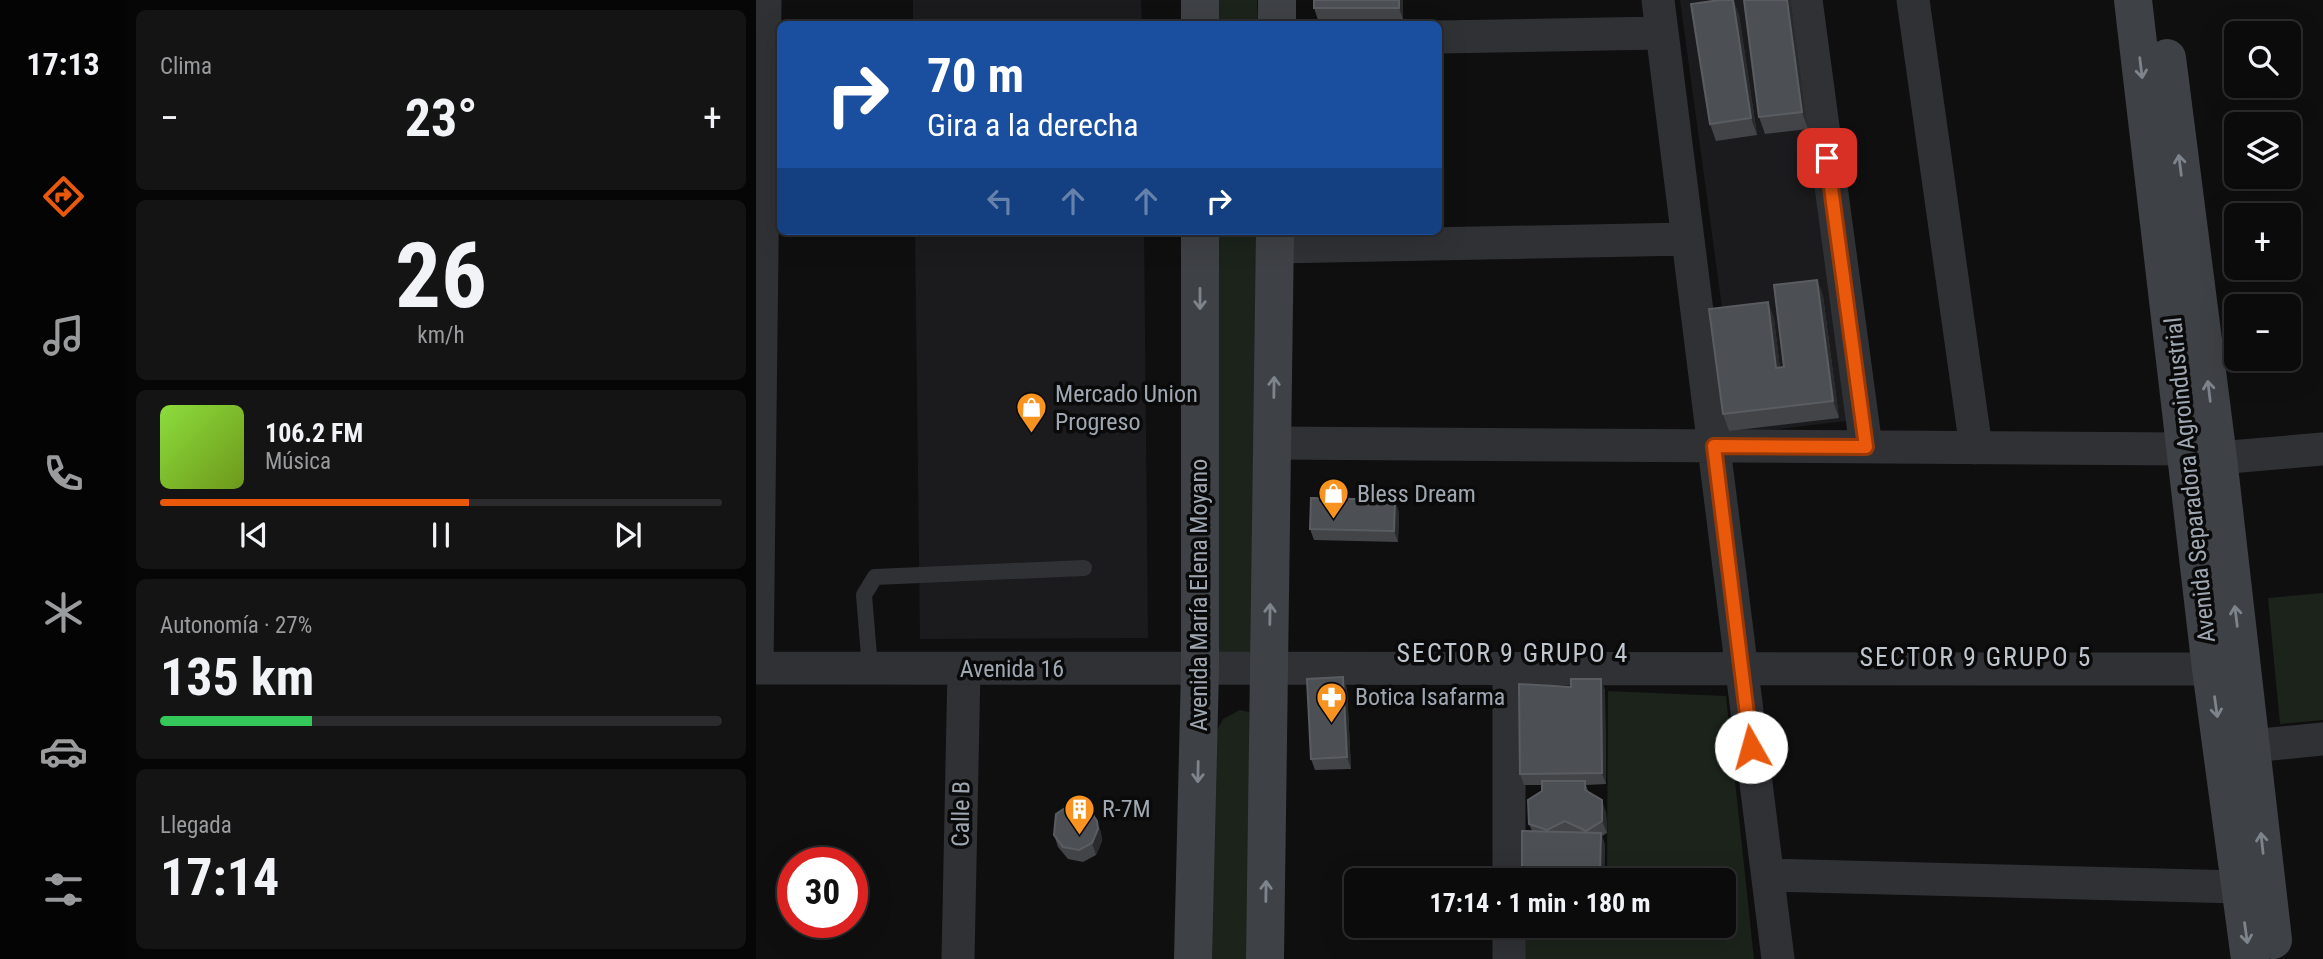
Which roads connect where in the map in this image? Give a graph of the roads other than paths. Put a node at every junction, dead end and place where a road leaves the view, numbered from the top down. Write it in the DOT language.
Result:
graph roads {
  1 [pos="765,0"];
  2 [pos="1200,0"];
  3 [pos="1277,0"];
  4 [pos="1658,0"];
  5 [pos="1806,0"];
  6 [pos="1913,0"];
  7 [pos="2133,0"];
  8 [pos="2159,0"];
  9 [pos="1200,21"];
  10 [pos="1277,21"];
  11 [pos="1661,33"];
  12 [pos="1442,37"];
  13 [pos="1200,235"];
  14 [pos="760,239"];
  15 [pos="1275,239"];
  16 [pos="1687,239"];
  17 [pos="1273,443"];
  18 [pos="1714,446"];
  19 [pos="1866,447"];
  20 [pos="1976,448"];
  21 [pos="2323,449"];
  22 [pos="2203,454"];
  23 [pos="1084,568"];
  24 [pos="2226,667"];
  25 [pos="757,668"];
  26 [pos="870,668"];
  27 [pos="964,668"];
  28 [pos="1200,669"];
  29 [pos="1269,669"];
  30 [pos="1741,669"];
  31 [pos="1509,670"];
  32 [pos="2323,739"];
  33 [pos="2251,747"];
  34 [pos="1510,868"];
  35 [pos="1768,875"];
  36 [pos="2240,887"];
  37 [pos="1509,938"];
  38 [pos="958,959"];
  39 [pos="1193,959"];
  40 [pos="1265,959"];
  41 [pos="1509,959"];
  42 [pos="1778,959"];
  43 [pos="2250,959"];
  44 [pos="2275,959"];
  1 -- 14 [label="street"];
  2 -- 9 [label="street"];
  3 -- 10 [label="street"];
  4 -- 11 [label="street"];
  5 -- 19 [label="street"];
  6 -- 20 [label="street"];
  7 -- 22 [label="street, Avenida Separadora Agroindustrial, one-way"];
  22 -- 8 [label="street, Avenida Separadora Agroindustrial, one-way"];
  11 -- 12 [label="street"];
  11 -- 16 [label="street"];
  13 -- 28 [label="street, Avenida María Elena Moyano, one-way"];
  14 -- 25 [label="street"];
  15 -- 16 [label="street"];
  17 -- 15 [label="street, one-way"];
  16 -- 18 [label="street"];
  17 -- 18 [label="street"];
  29 -- 17 [label="street, one-way"];
  18 -- 19 [label="street"];
  18 -- 30 [label="street"];
  19 -- 20 [label="street"];
  20 -- 22 [label="street"];
  21 -- 22 [label="street"];
  22 -- 24 [label="street, Avenida Separadora Agroindustrial"];
  23 -- 26 [label="lane"];
  24 -- 30 [label="street, Avenida 16"];
  24 -- 33 [label="street, Avenida Separadora Agroindustrial"];
  24 -- 36 [label="street, Avenida Separadora Agroindustrial, one-way"];
  25 -- 26 [label="street, Avenida 16"];
  26 -- 27 [label="street, Avenida 16"];
  27 -- 28 [label="street, Avenida 16"];
  27 -- 38 [label="street, Calle B"];
  28 -- 29 [label="street, Avenida 16"];
  28 -- 39 [label="street, Avenida María Elena Moyano, one-way"];
  29 -- 31 [label="street, Avenida 16"];
  40 -- 29 [label="street, one-way"];
  30 -- 31 [label="street, Avenida 16"];
  30 -- 35 [label="street"];
  31 -- 34 [label="street"];
  32 -- 33 [label="street"];
  44 -- 33 [label="street, Avenida Separadora Agroindustrial, one-way"];
  35 -- 36 [label="street"];
  35 -- 42 [label="street"];
  36 -- 43 [label="street, Avenida Separadora Agroindustrial, one-way"];
  37 -- 41 [label="street"];
}
